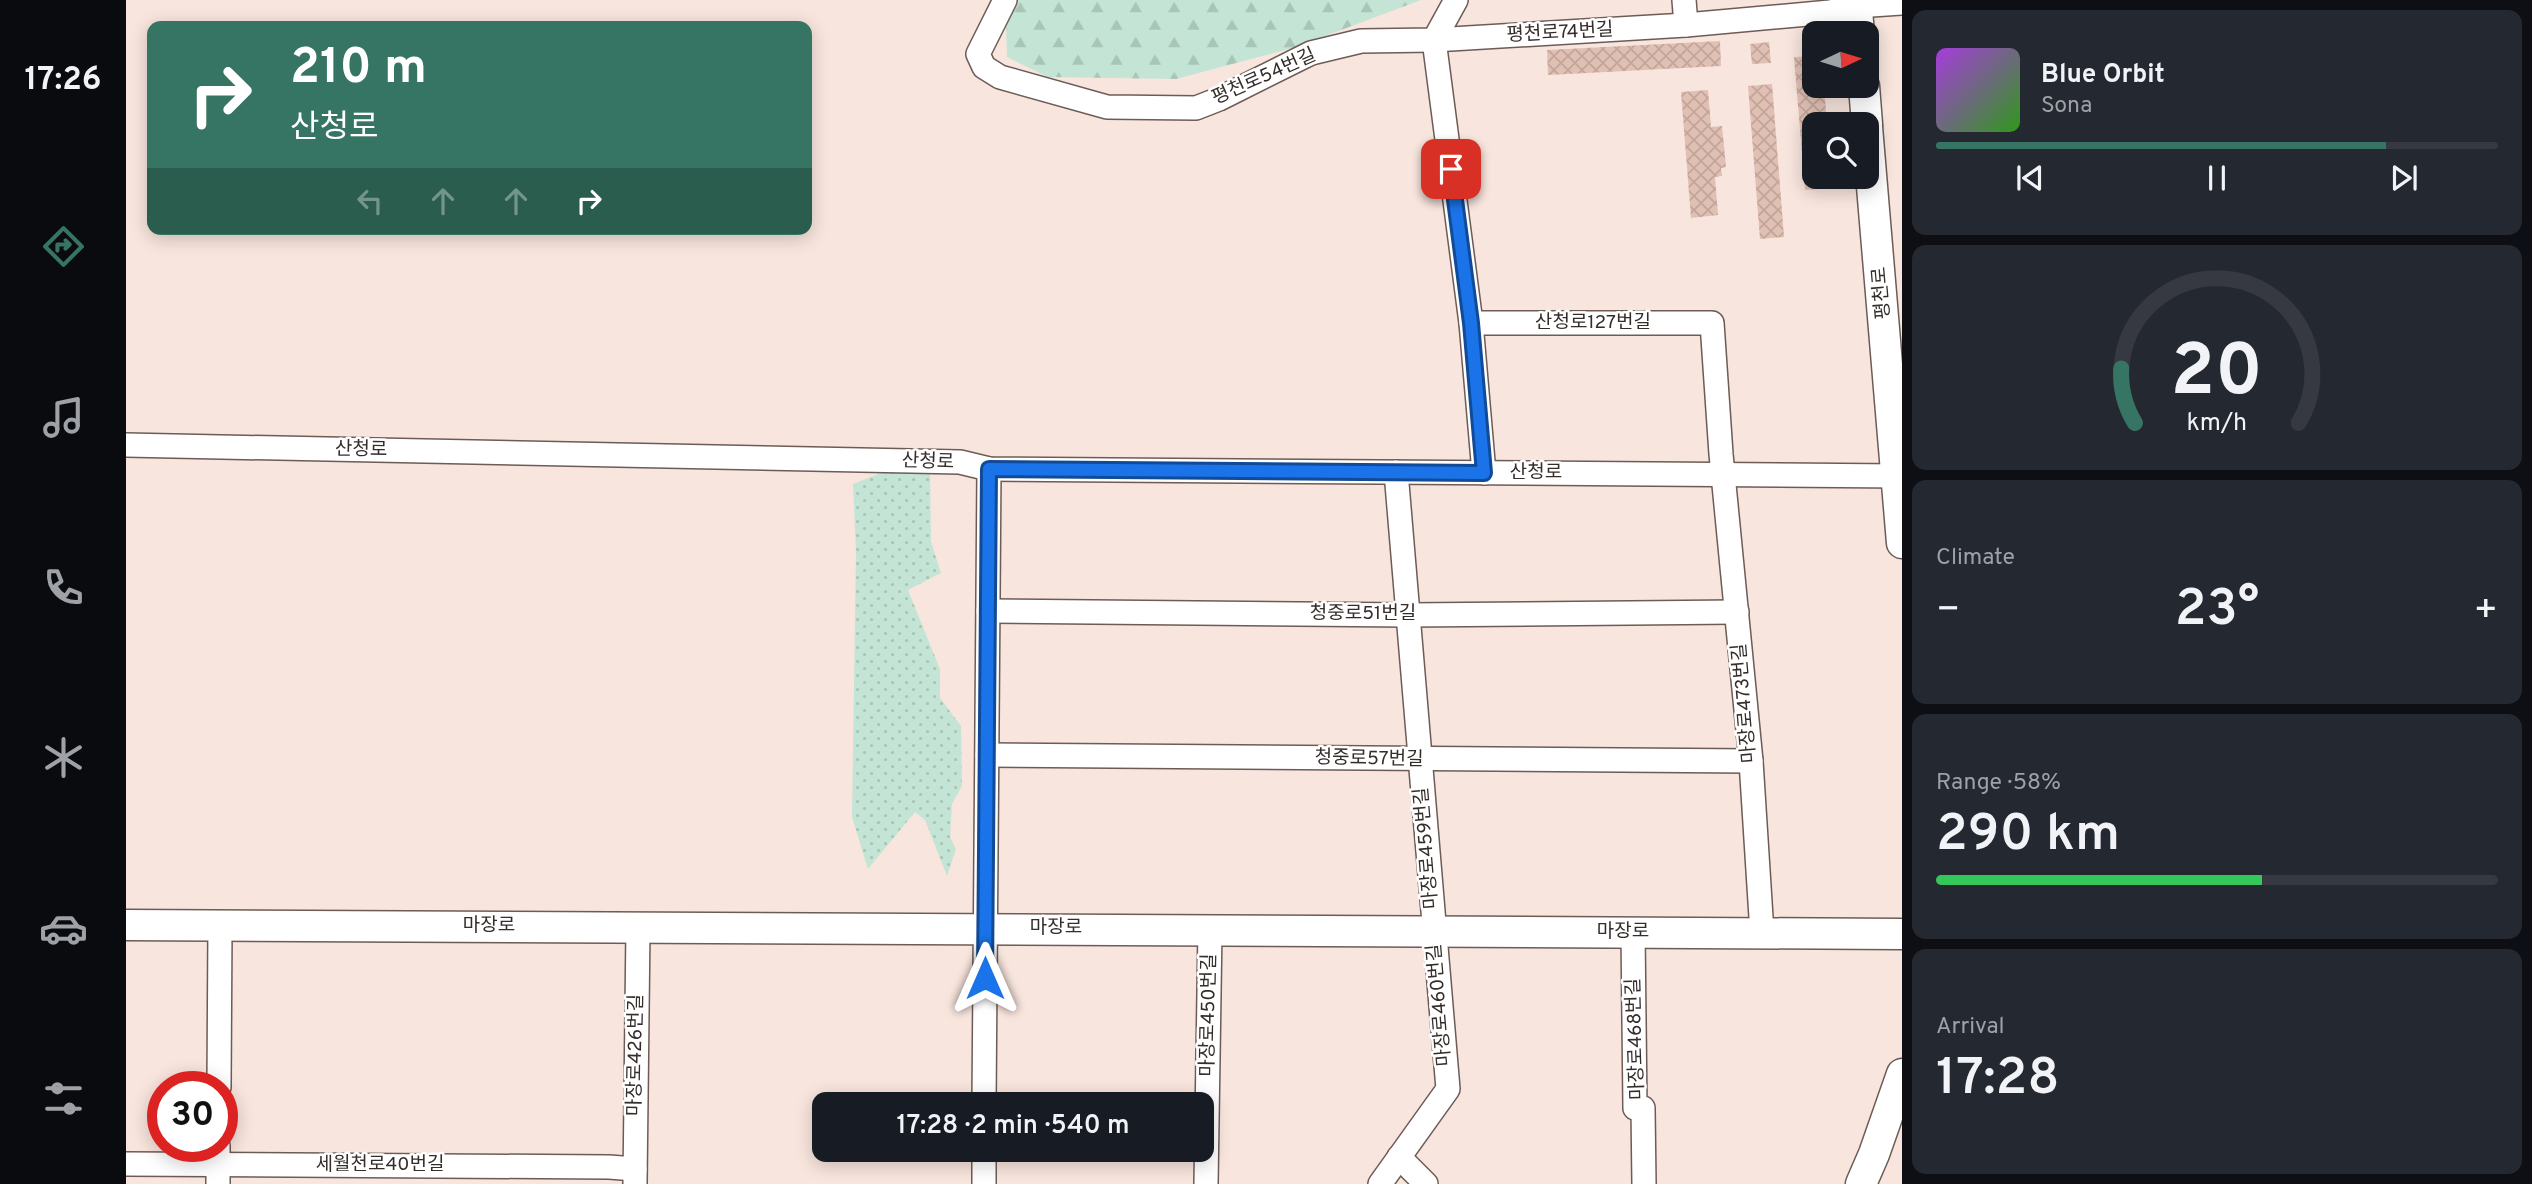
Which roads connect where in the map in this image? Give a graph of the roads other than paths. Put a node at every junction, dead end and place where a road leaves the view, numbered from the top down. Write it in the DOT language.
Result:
graph roads {
  1 [pos="1005,0"];
  2 [pos="1457,0"];
  3 [pos="1684,0"];
  4 [pos="1902,3"];
  5 [pos="1857,13"];
  6 [pos="1686,25"];
  7 [pos="1434,40"];
  8 [pos="1873,189"];
  9 [pos="1471,323"];
  10 [pos="126,445"];
  11 [pos="989,469"];
  12 [pos="1396,472"];
  13 [pos="1484,473"];
  14 [pos="1723,474"];
  15 [pos="1900,476"];
  16 [pos="1902,543"];
  17 [pos="988,611"];
  18 [pos="1737,612"];
  19 [pos="1408,615"];
  20 [pos="987,755"];
  21 [pos="1420,759"];
  22 [pos="1751,761"];
  23 [pos="126,925"];
  24 [pos="220,926"];
  25 [pos="638,927"];
  26 [pos="985,928"];
  27 [pos="1210,929"];
  28 [pos="1434,931"];
  29 [pos="1633,932"];
  30 [pos="1762,933"];
  31 [pos="1902,933"];
  32 [pos="219,1071"];
  33 [pos="1902,1074"];
  34 [pos="984,1092"];
  35 [pos="1399,1157"];
  36 [pos="984,1162"];
  37 [pos="126,1164"];
  38 [pos="218,1165"];
  39 [pos="635,1177"];
  40 [pos="984,1184"];
  41 [pos="1206,1184"];
  42 [pos="1380,1184"];
  43 [pos="1426,1184"];
  44 [pos="1644,1184"];
  45 [pos="1861,1184"];
  1 -- 7 [label="street, 평천로54번길"];
  2 -- 7 [label="street"];
  3 -- 6 [label="street"];
  4 -- 5 [label="street, 평천로74번길"];
  5 -- 6 [label="street, 평천로74번길"];
  6 -- 7 [label="street, 평천로74번길"];
  7 -- 9 [label="street"];
  8 -- 15 [label="main road, 평천로"];
  9 -- 13 [label="street"];
  9 -- 14 [label="street, 산청로127번길"];
  10 -- 11 [label="street, 산청로"];
  11 -- 12 [label="street, 산청로"];
  11 -- 17 [label="street"];
  12 -- 13 [label="street, 산청로"];
  12 -- 19 [label="street, 마장로459번길"];
  13 -- 14 [label="street, 산청로"];
  14 -- 15 [label="street, 산청로"];
  14 -- 18 [label="street, 마장로473번길"];
  15 -- 16 [label="main road, 평천로"];
  17 -- 19 [label="street, 청중로51번길"];
  17 -- 20 [label="street"];
  18 -- 19 [label="street, 청중로51번길"];
  18 -- 22 [label="street, 마장로473번길"];
  19 -- 21 [label="street, 마장로459번길"];
  20 -- 21 [label="street, 청중로57번길"];
  20 -- 26 [label="street"];
  21 -- 22 [label="street, 청중로57번길"];
  21 -- 28 [label="street, 마장로459번길"];
  22 -- 30 [label="street, 마장로473번길"];
  23 -- 24 [label="main road, 마장로"];
  24 -- 25 [label="main road, 마장로"];
  24 -- 32 [label="street"];
  25 -- 26 [label="main road, 마장로"];
  25 -- 39 [label="street, 마장로426번길"];
  26 -- 27 [label="main road, 마장로"];
  26 -- 34 [label="street"];
  27 -- 28 [label="main road, 마장로"];
  27 -- 41 [label="street, 마장로450번길"];
  28 -- 29 [label="main road, 마장로"];
  28 -- 35 [label="street, 마장로460번길"];
  29 -- 30 [label="main road, 마장로"];
  29 -- 44 [label="street, 마장로468번길"];
  30 -- 31 [label="main road, 마장로"];
  33 -- 45 [label="main road"];
  35 -- 42 [label="street, 마장로460번길"];
  35 -- 43 [label="street"];
  36 -- 40 [label="street"];
  37 -- 38 [label="street, 세월천로40번길"];
  38 -- 39 [label="street, 세월천로40번길"];
}
